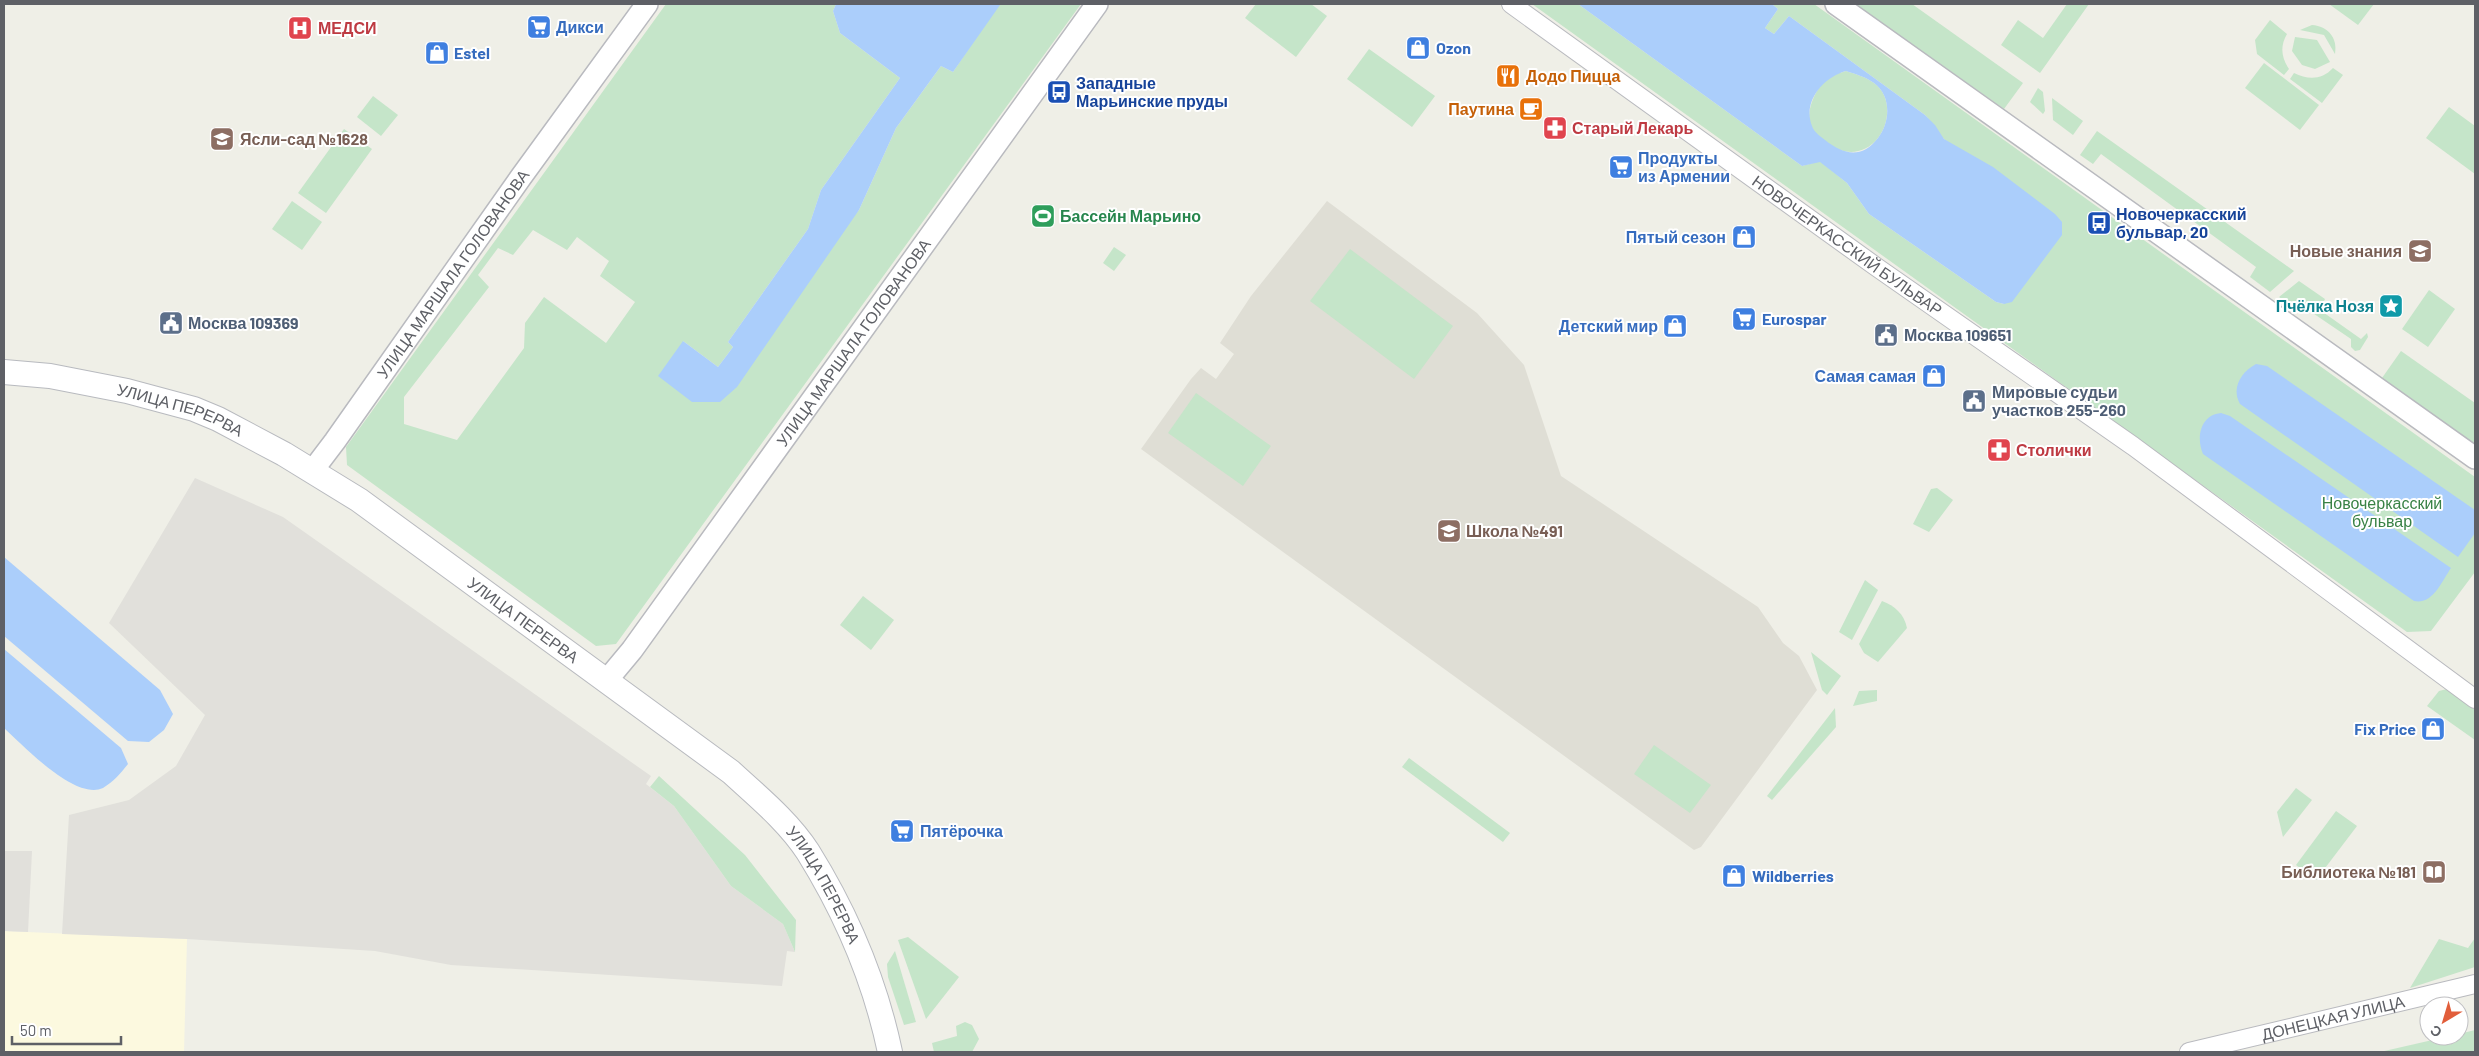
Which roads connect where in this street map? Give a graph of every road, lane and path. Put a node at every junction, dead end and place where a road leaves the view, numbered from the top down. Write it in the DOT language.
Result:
graph roads {
  1 [pos="647,4"];
  2 [pos="1097,4"];
  3 [pos="1511,4"];
  4 [pos="1836,4"];
  5 [pos="4,372"];
  6 [pos="2475,458"];
  7 [pos="312,470"];
  8 [pos="607,680"];
  9 [pos="2475,699"];
  10 [pos="2475,984"];
  11 [pos="890,1052"];
  12 [pos="2189,1052"];
  1 -- 7 [label="street, УЛИЦА МАРШАЛА ГОЛОВАНОВА"];
  2 -- 8 [label="street, УЛИЦА МАРШАЛА ГОЛОВАНОВА"];
  3 -- 9 [label="street, НОВОЧЕРКАССКИЙ БУЛЬВАР"];
  4 -- 6 [label="street"];
  5 -- 7 [label="main road, УЛИЦА ПЕРЕРВА"];
  7 -- 8 [label="main road, УЛИЦА ПЕРЕРВА"];
  8 -- 11 [label="main road, УЛИЦА ПЕРЕРВА"];
  10 -- 12 [label="street, ДОНЕЦКАЯ УЛИЦА"];
}
